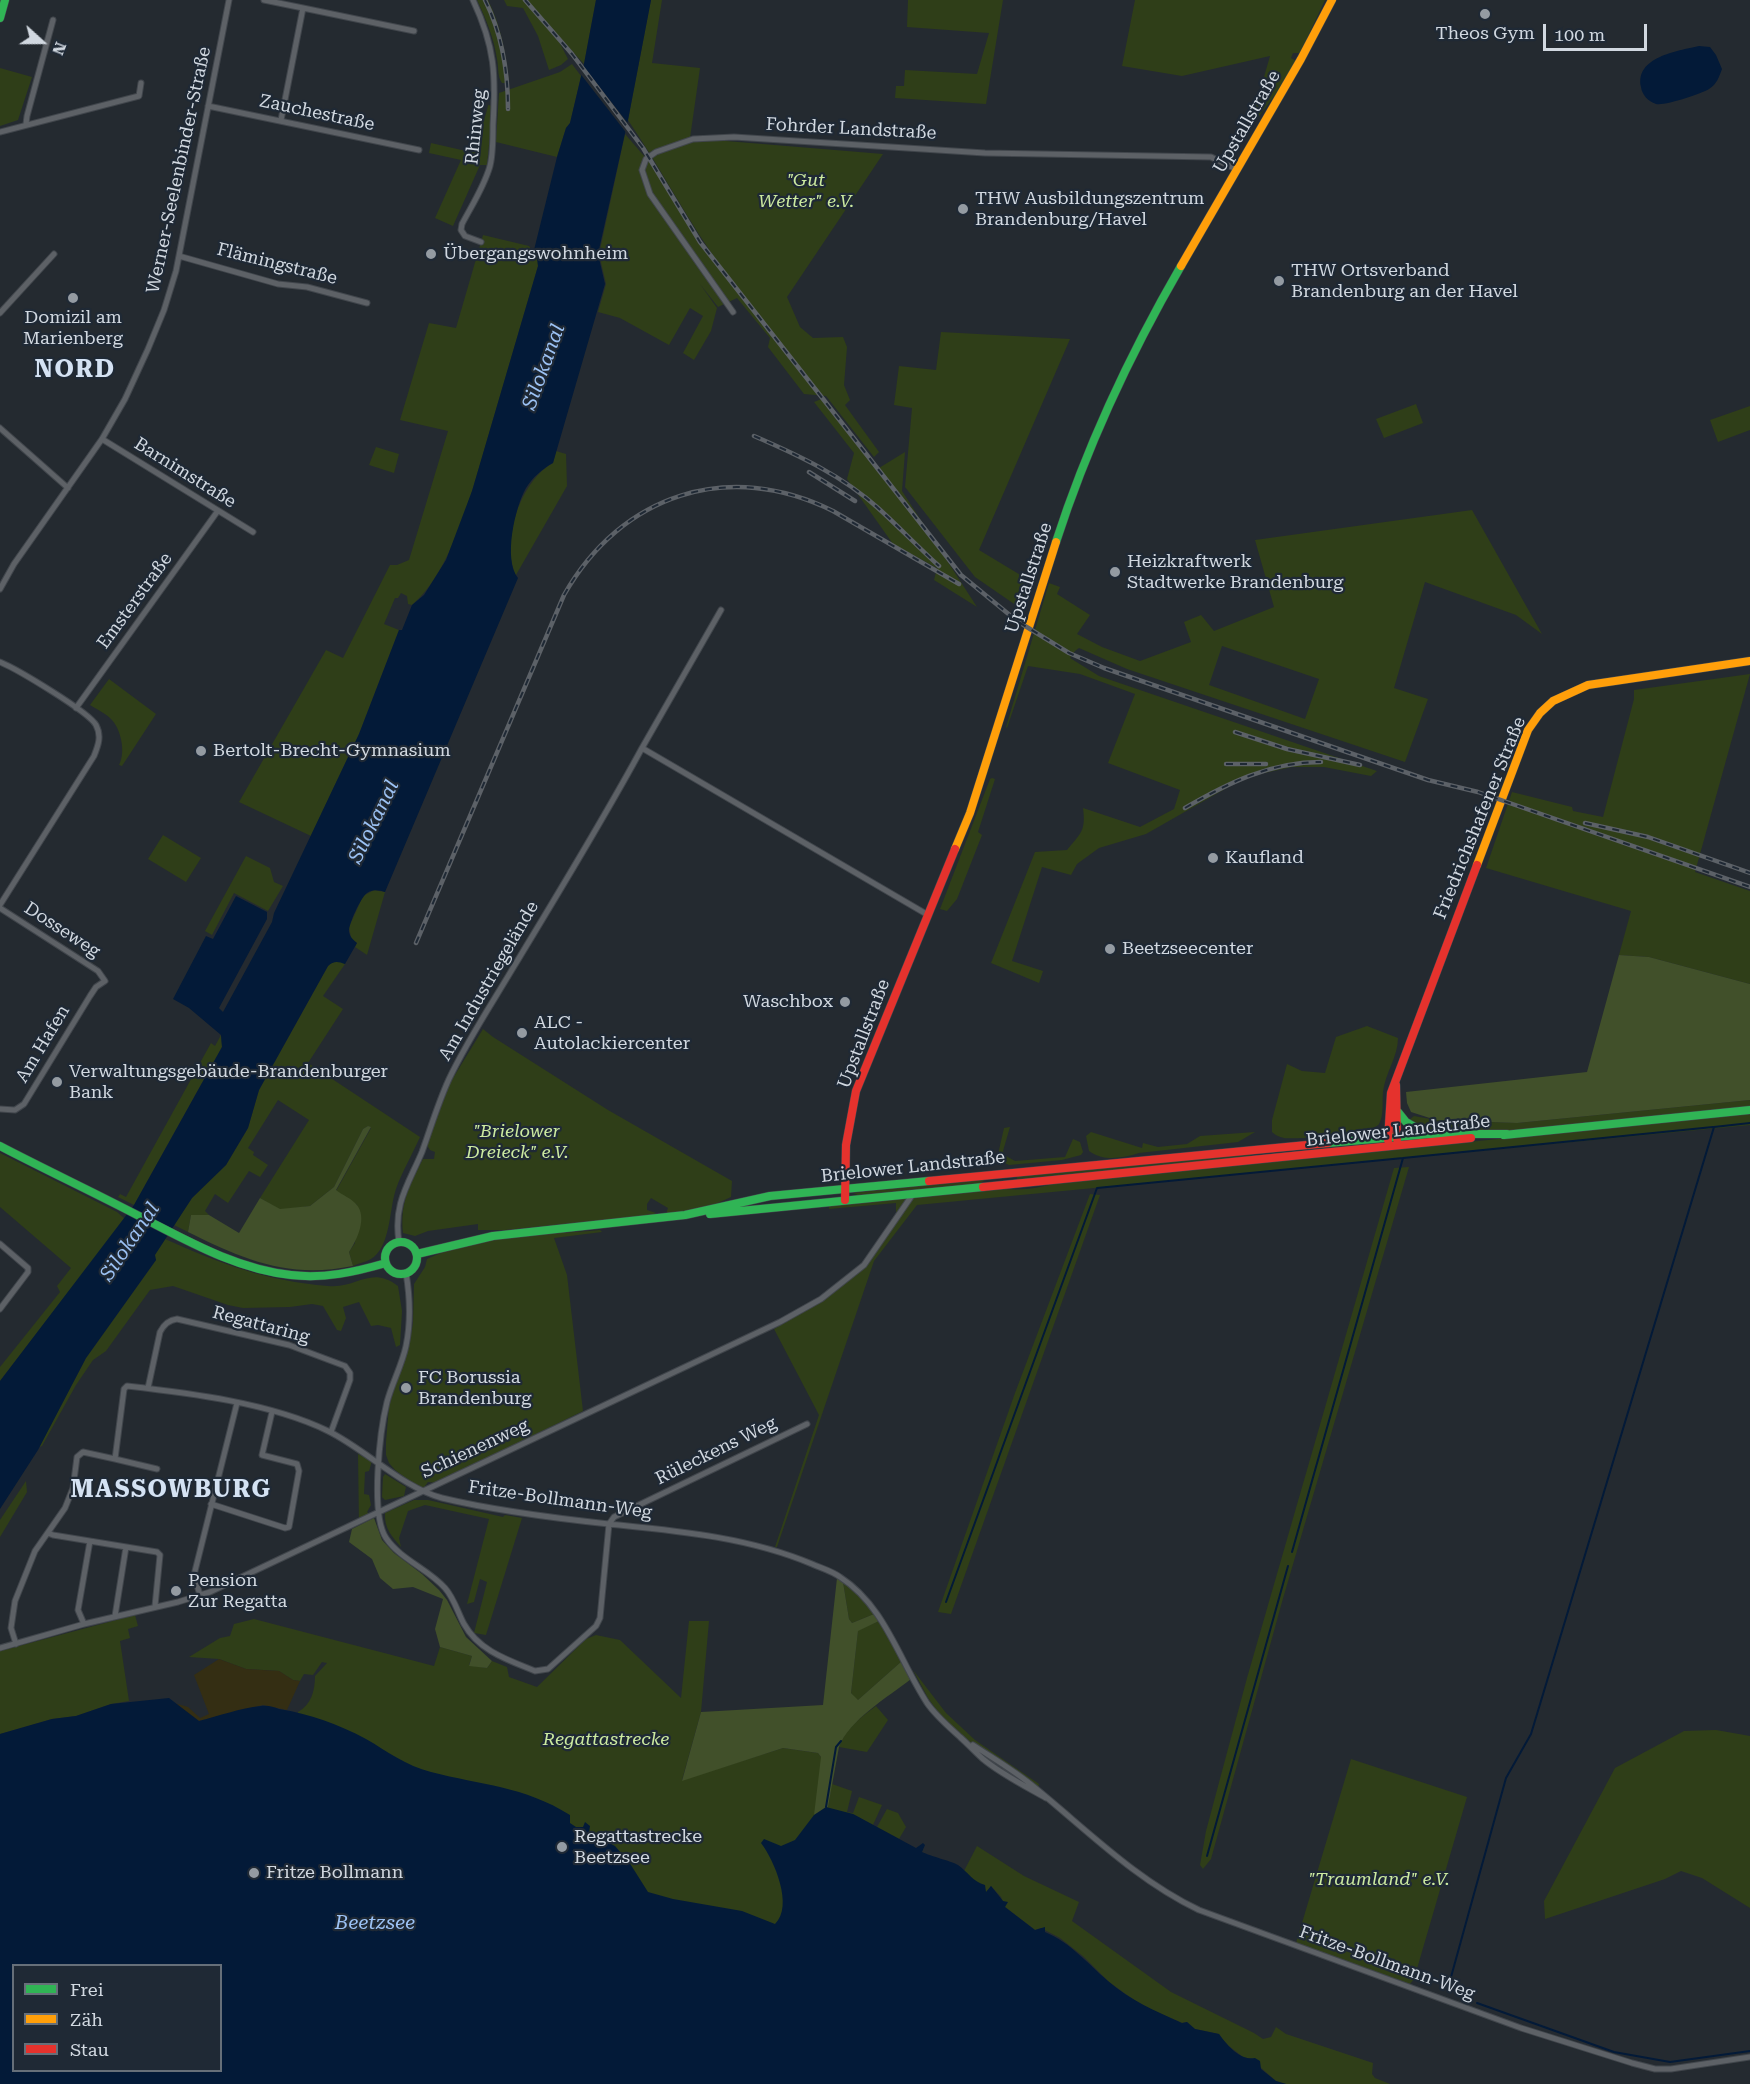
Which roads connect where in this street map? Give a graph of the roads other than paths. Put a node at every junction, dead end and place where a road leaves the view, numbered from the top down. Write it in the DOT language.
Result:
graph roads {
  1 [pos="5,0"];
  2 [pos="229,0"];
  3 [pos="264,0"];
  4 [pos="473,0"];
  5 [pos="1332,0"];
  6 [pos="303,8"];
  7 [pos="0,18"];
  8 [pos="53,20"];
  9 [pos="414,31"];
  10 [pos="141,83"];
  11 [pos="208,106"];
  12 [pos="281,120"];
  13 [pos="26,124"];
  14 [pos="0,132"];
  15 [pos="419,150"];
  16 [pos="1236,169"];
  17 [pos="481,242"];
  18 [pos="54,254"];
  19 [pos="179,255"];
  20 [pos="367,303"];
  21 [pos="733,312"];
  22 [pos="0,313"];
  23 [pos="0,428"];
  24 [pos="102,439"];
  25 [pos="68,488"];
  26 [pos="218,512"];
  27 [pos="252,532"];
  28 [pos="0,589"];
  29 [pos="721,610"];
  30 [pos="1750,661"];
  31 [pos="0,662"];
  32 [pos="76,708"];
  33 [pos="642,748"];
  34 [pos="0,907"];
  35 [pos="928,915"];
  36 [pos="105,981"];
  37 [pos="1396,1074"];
  38 [pos="0,1109"];
  39 [pos="1396,1110"];
  40 [pos="1750,1110"];
  41 [pos="1430,1134"];
  42 [pos="1507,1134"];
  43 [pos="1397,1136"];
  44 [pos="1388,1137"];
  45 [pos="0,1146"];
  46 [pos="1398,1146"];
  47 [pos="1389,1147"];
  48 [pos="844,1189"];
  49 [pos="912,1194"];
  50 [pos="845,1200"];
  51 [pos="685,1215"];
  52 [pos="399,1242"];
  53 [pos="0,1244"];
  54 [pos="417,1254"];
  55 [pos="386,1263"];
  56 [pos="406,1273"];
  57 [pos="0,1309"];
  58 [pos="148,1388"];
  59 [pos="237,1403"];
  60 [pos="272,1412"];
  61 [pos="807,1424"];
  62 [pos="331,1432"];
  63 [pos="115,1459"];
  64 [pos="379,1463"];
  65 [pos="157,1469"];
  66 [pos="421,1491"];
  67 [pos="211,1504"];
  68 [pos="377,1511"];
  69 [pos="609,1524"];
  70 [pos="48,1533"];
  71 [pos="90,1541"];
  72 [pos="126,1547"];
  73 [pos="200,1595"];
  74 [pos="155,1606"];
  75 [pos="115,1616"];
  76 [pos="84,1624"];
  77 [pos="16,1644"];
  78 [pos="0,1648"];
  79 [pos="1750,2057"];
  1 -- 7 [label="main road"];
  2 -- 11 [label="street, Werner-Seelenbinder-Straße"];
  3 -- 6 [label="street"];
  4 -- 17 [label="street, Rhinweg"];
  5 -- 16 [label="main road, Upstallstraße"];
  6 -- 9 [label="street"];
  6 -- 12 [label="street"];
  8 -- 13 [label="street"];
  10 -- 13 [label="street"];
  11 -- 12 [label="street, Zauchestraße"];
  11 -- 19 [label="street, Werner-Seelenbinder-Straße"];
  12 -- 15 [label="street, Zauchestraße"];
  13 -- 14 [label="street"];
  16 -- 21 [label="street, Fohrder Landstraße"];
  16 -- 35 [label="main road, Upstallstraße"];
  18 -- 22 [label="street"];
  19 -- 20 [label="street, Flämingstraße"];
  19 -- 24 [label="street, Werner-Seelenbinder-Straße"];
  23 -- 25 [label="street"];
  24 -- 25 [label="street, Werner-Seelenbinder-Straße"];
  24 -- 26 [label="street, Barnimstraße"];
  25 -- 28 [label="street, Werner-Seelenbinder-Straße"];
  26 -- 27 [label="street, Barnimstraße"];
  26 -- 32 [label="street, Emsterstraße"];
  29 -- 33 [label="street, Am Industriegelände"];
  30 -- 37 [label="main road, Friedrichshafener Straße"];
  31 -- 32 [label="street"];
  32 -- 34 [label="street"];
  33 -- 35 [label="street"];
  33 -- 52 [label="street, Am Industriegelände"];
  34 -- 36 [label="street, Dosseweg"];
  35 -- 48 [label="main road, Upstallstraße"];
  36 -- 38 [label="street, Am Hafen"];
  37 -- 39 [label="main road, Friedrichshafener Straße"];
  37 -- 44 [label="main road, Friedrichshafener Straße"];
  39 -- 41 [label="main road"];
  39 -- 43 [label="main road, Friedrichshafener Straße"];
  40 -- 42 [label="main road"];
  41 -- 42 [label="main road, Brielower Landstraße"];
  41 -- 43 [label="main road, Brielower Landstraße"];
  42 -- 46 [label="main road, Brielower Landstraße"];
  43 -- 44 [label="main road, Brielower Landstraße"];
  43 -- 46 [label="main road, Friedrichshafener Straße"];
  44 -- 47 [label="main road, Friedrichshafener Straße"];
  44 -- 48 [label="main road, Brielower Landstraße"];
  45 -- 55 [label="main road"];
  46 -- 47 [label="main road, Brielower Landstraße"];
  47 -- 49 [label="main road, Brielower Landstraße"];
  48 -- 50 [label="main road, Upstallstraße"];
  48 -- 51 [label="main road, Brielower Landstraße"];
  49 -- 50 [label="main road, Brielower Landstraße"];
  49 -- 66 [label="street, Schienenweg"];
  50 -- 51 [label="main road, Brielower Landstraße"];
  51 -- 54 [label="main road, Brielower Landstraße"];
  52 -- 54 [label="main road"];
  52 -- 55 [label="main road"];
  53 -- 57 [label="street"];
  54 -- 56 [label="main road"];
  55 -- 56 [label="main road"];
  56 -- 64 [label="street"];
  58 -- 59 [label="street, Fritze-Bollmann-Weg"];
  58 -- 62 [label="street, Regattaring"];
  58 -- 63 [label="street, Fritze-Bollmann-Weg"];
  59 -- 60 [label="street, Fritze-Bollmann-Weg"];
  59 -- 67 [label="street"];
  60 -- 62 [label="street, Fritze-Bollmann-Weg"];
  60 -- 67 [label="street"];
  61 -- 69 [label="street, Rüleckens Weg"];
  62 -- 64 [label="street, Fritze-Bollmann-Weg"];
  63 -- 65 [label="street"];
  63 -- 70 [label="street"];
  64 -- 66 [label="street, Fritze-Bollmann-Weg"];
  64 -- 68 [label="street"];
  66 -- 68 [label="street, Schienenweg"];
  66 -- 69 [label="street, Fritze-Bollmann-Weg"];
  67 -- 73 [label="street"];
  68 -- 69 [label="street"];
  68 -- 73 [label="street, Schienenweg"];
  69 -- 79 [label="street, Fritze-Bollmann-Weg"];
  70 -- 71 [label="street"];
  70 -- 77 [label="street"];
  71 -- 72 [label="street"];
  71 -- 76 [label="street"];
  72 -- 74 [label="street"];
  72 -- 75 [label="street"];
  73 -- 74 [label="street, Schienenweg"];
  74 -- 75 [label="street, Schienenweg"];
  75 -- 76 [label="street, Schienenweg"];
  76 -- 77 [label="street, Schienenweg"];
  77 -- 78 [label="street, Schienenweg"];
}
